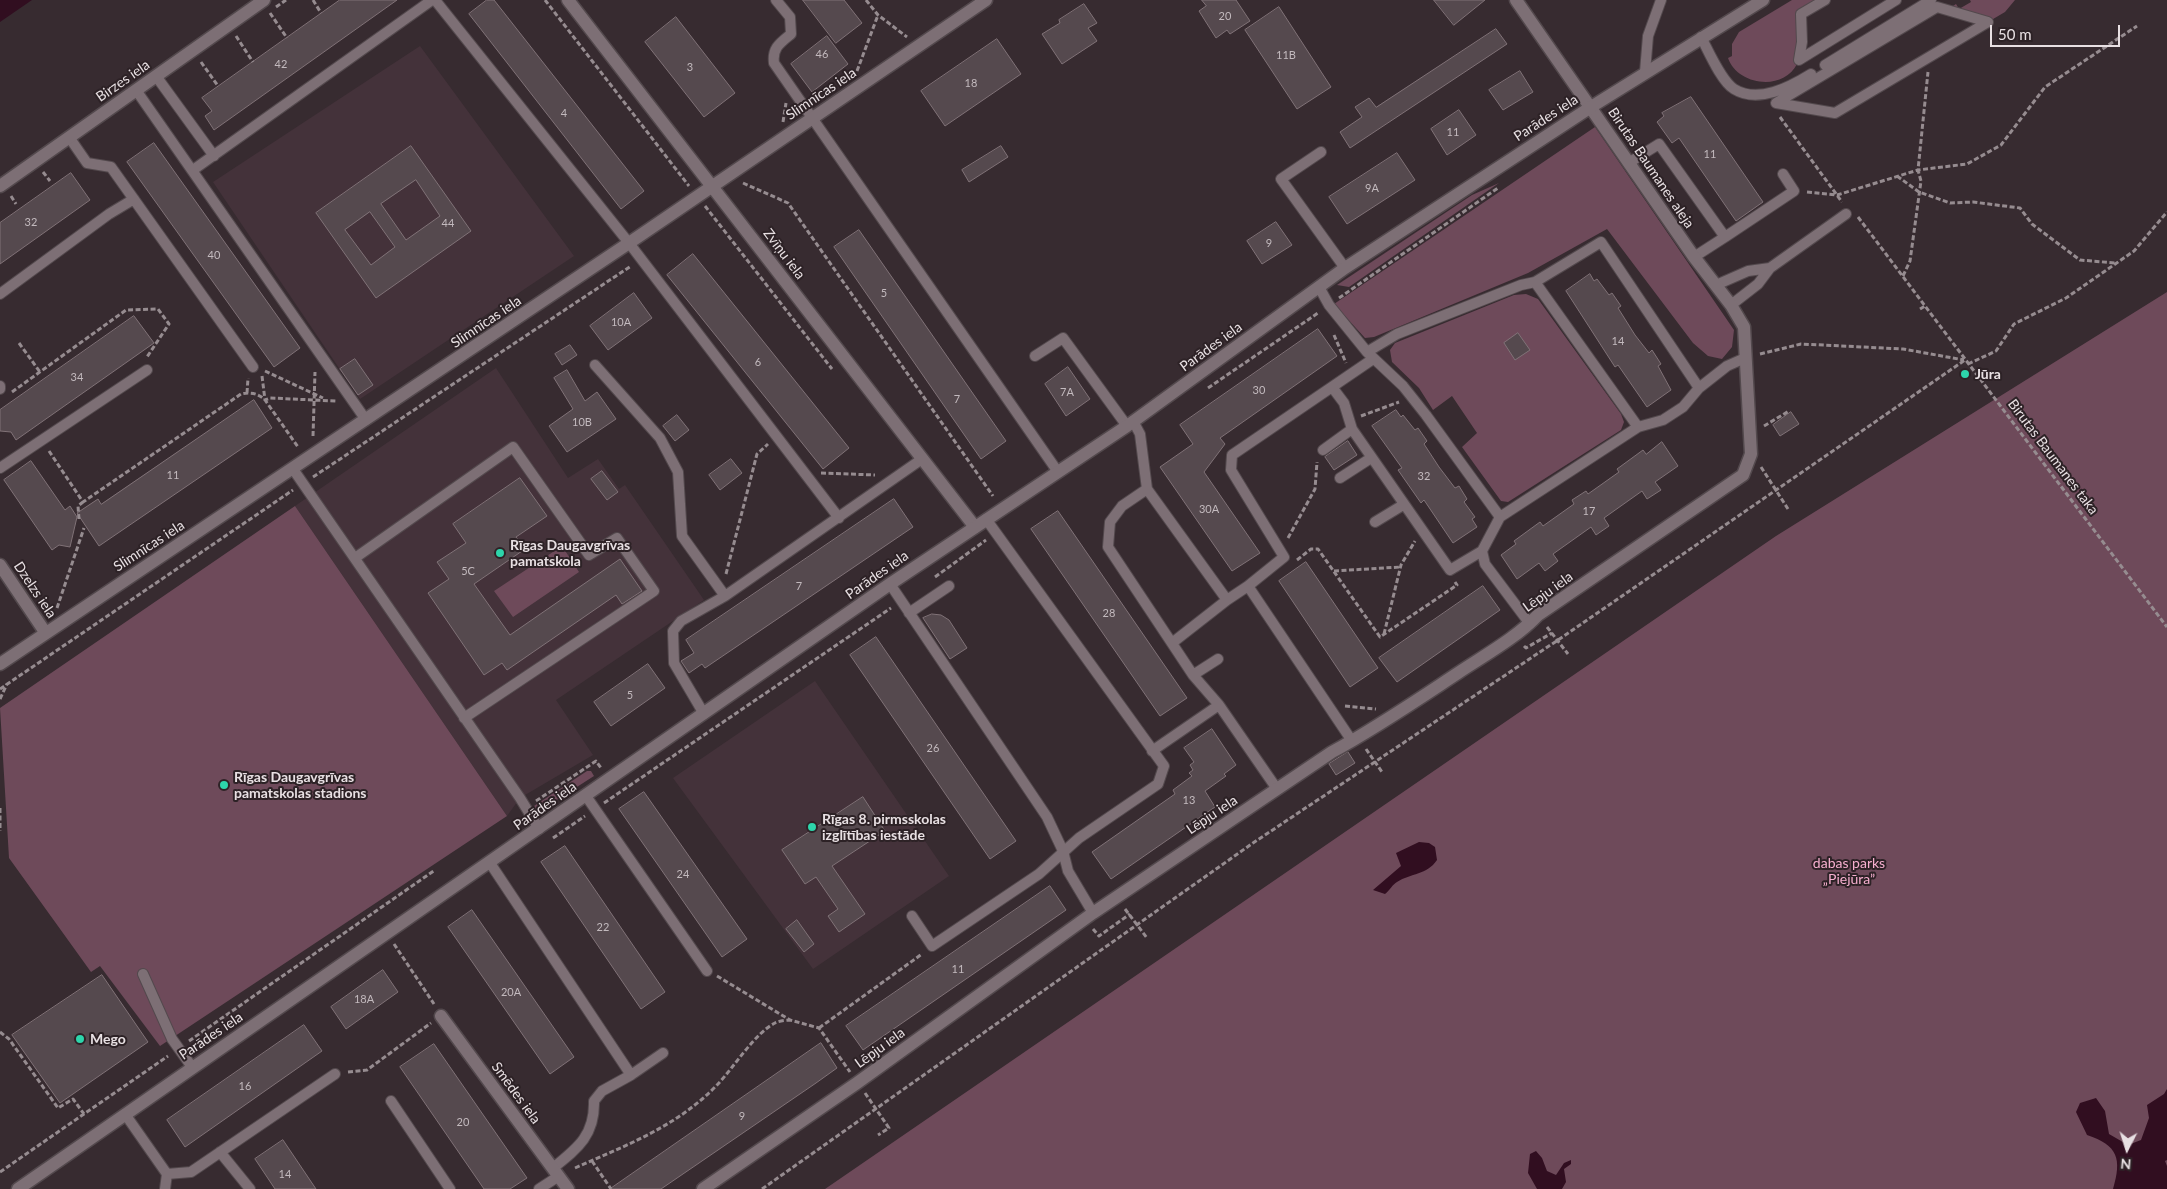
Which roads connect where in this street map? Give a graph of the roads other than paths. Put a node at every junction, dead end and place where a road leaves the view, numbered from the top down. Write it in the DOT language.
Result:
graph roads {
  1 [pos="434,0"];
  2 [pos="568,0"];
  3 [pos="776,0"];
  4 [pos="986,0"];
  5 [pos="1516,0"];
  6 [pos="1661,0"];
  7 [pos="1763,0"];
  8 [pos="1825,0"];
  9 [pos="1896,0"];
  10 [pos="1931,0"];
  11 [pos="267,6"];
  12 [pos="1879,10"];
  13 [pos="1891,29"];
  14 [pos="1701,37"];
  15 [pos="1645,72"];
  16 [pos="156,76"];
  17 [pos="136,90"];
  18 [pos="1591,106"];
  19 [pos="811,118"];
  20 [pos="69,137"];
  21 [pos="1321,152"];
  22 [pos="214,156"];
  23 [pos="1630,162"];
  24 [pos="193,170"];
  25 [pos="1783,174"];
  26 [pos="712,185"];
  27 [pos="5,190"];
  28 [pos="134,199"];
  29 [pos="1847,209"];
  30 [pos="1725,237"];
  31 [pos="629,243"];
  32 [pos="1694,258"];
  33 [pos="1345,268"];
  34 [pos="1770,268"];
  35 [pos="1535,282"];
  36 [pos="1716,285"];
  37 [pos="1319,287"];
  38 [pos="0,294"];
  39 [pos="1731,305"];
  40 [pos="1035,356"];
  41 [pos="1370,356"];
  42 [pos="1744,358"];
  43 [pos="595,365"];
  44 [pos="253,367"];
  45 [pos="148,370"];
  46 [pos="1332,387"];
  47 [pos="1699,388"];
  48 [pos="366,420"];
  49 [pos="1130,423"];
  50 [pos="1350,425"];
  51 [pos="1638,427"];
  52 [pos="1322,450"];
  53 [pos="1371,458"];
  54 [pos="922,459"];
  55 [pos="0,468"];
  56 [pos="294,469"];
  57 [pos="1058,472"];
  58 [pos="1743,475"];
  59 [pos="1340,478"];
  60 [pos="1147,489"];
  61 [pos="1403,505"];
  62 [pos="1500,517"];
  63 [pos="840,518"];
  64 [pos="986,520"];
  65 [pos="1375,522"];
  66 [pos="975,527"];
  67 [pos="1482,551"];
  68 [pos="355,558"];
  69 [pos="0,565"];
  70 [pos="890,584"];
  71 [pos="949,586"];
  72 [pos="1248,586"];
  73 [pos="723,594"];
  74 [pos="1227,600"];
  75 [pos="909,613"];
  76 [pos="1530,624"];
  77 [pos="45,632"];
  78 [pos="1172,643"];
  79 [pos="1218,659"];
  80 [pos="0,664"];
  81 [pos="1193,675"];
  82 [pos="1219,704"];
  83 [pos="704,714"];
  84 [pos="464,718"];
  85 [pos="1352,741"];
  86 [pos="1152,752"];
  87 [pos="1277,789"];
  88 [pos="586,796"];
  89 [pos="538,829"];
  90 [pos="1063,851"];
  91 [pos="490,863"];
  92 [pos="1093,913"];
  93 [pos="912,916"];
  94 [pos="708,971"];
  95 [pos="142,974"];
  96 [pos="441,1016"];
  97 [pos="663,1053"];
  98 [pos="192,1067"];
  99 [pos="335,1074"];
  100 [pos="632,1075"];
  101 [pos="391,1101"];
  102 [pos="125,1114"];
  103 [pos="220,1152"];
  104 [pos="556,1172"];
  105 [pos="168,1174"];
  106 [pos="18,1189"];
  107 [pos="165,1189"];
  108 [pos="250,1189"];
  109 [pos="450,1189"];
  110 [pos="539,1189"];
  111 [pos="568,1189"];
  112 [pos="703,1189"];
  1 -- 22 [label="lane"];
  1 -- 31 [label="lane"];
  2 -- 26 [label="street, Zvīņu iela"];
  3 -- 19 [label="lane"];
  4 -- 19 [label="street, Slimnīcas iela"];
  5 -- 18 [label="street, Birutas Baumanes aleja"];
  6 -- 15 [label="lane"];
  7 -- 14 [label="street, Parādes iela"];
  8 -- 12 [label="lane"];
  9 -- 12 [label="lane"];
  10 -- 13 [label="lane"];
  11 -- 16 [label="street, Birzes iela"];
  12 -- 13 [label="lane"];
  13 -- 13 [label="lane"];
  13 -- 14 [label="lane"];
  14 -- 15 [label="street, Parādes iela"];
  15 -- 18 [label="street, Parādes iela"];
  16 -- 17 [label="street, Birzes iela"];
  16 -- 22 [label="lane"];
  17 -- 20 [label="street, Birzes iela"];
  17 -- 24 [label="lane"];
  18 -- 23 [label="street, Birutas Baumanes aleja"];
  18 -- 33 [label="street, Parādes iela"];
  19 -- 26 [label="street, Slimnīcas iela"];
  19 -- 57 [label="lane"];
  20 -- 27 [label="street, Birzes iela"];
  20 -- 28 [label="lane"];
  21 -- 33 [label="lane"];
  22 -- 24 [label="lane"];
  23 -- 30 [label="lane"];
  23 -- 32 [label="street, Birutas Baumanes aleja"];
  24 -- 48 [label="lane"];
  25 -- 30 [label="lane"];
  26 -- 31 [label="street, Slimnīcas iela"];
  26 -- 54 [label="street, Zvīņu iela"];
  28 -- 38 [label="lane"];
  28 -- 44 [label="lane"];
  29 -- 34 [label="lane"];
  30 -- 32 [label="lane"];
  31 -- 48 [label="street, Slimnīcas iela"];
  31 -- 63 [label="lane"];
  32 -- 36 [label="street, Birutas Baumanes aleja"];
  33 -- 37 [label="street, Parādes iela"];
  34 -- 36 [label="lane"];
  34 -- 39 [label="lane"];
  35 -- 41 [label="lane"];
  35 -- 47 [label="lane"];
  35 -- 51 [label="lane"];
  36 -- 39 [label="street, Birutas Baumanes aleja"];
  37 -- 41 [label="lane"];
  37 -- 49 [label="street, Parādes iela"];
  39 -- 42 [label="street, Birutas Baumanes aleja"];
  40 -- 49 [label="lane"];
  41 -- 46 [label="lane"];
  41 -- 62 [label="lane"];
  42 -- 47 [label="lane"];
  42 -- 58 [label="street, Birutas Baumanes aleja"];
  43 -- 73 [label="lane"];
  45 -- 55 [label="lane"];
  46 -- 50 [label="lane"];
  46 -- 72 [label="lane"];
  47 -- 51 [label="lane"];
  48 -- 56 [label="street, Slimnīcas iela"];
  49 -- 57 [label="street, Parādes iela"];
  49 -- 60 [label="lane"];
  50 -- 52 [label="lane"];
  50 -- 53 [label="lane"];
  51 -- 62 [label="lane"];
  53 -- 59 [label="lane"];
  53 -- 61 [label="lane"];
  54 -- 63 [label="lane"];
  54 -- 66 [label="street, Zvīņu iela"];
  56 -- 68 [label="lane"];
  56 -- 77 [label="street, Slimnīcas iela"];
  57 -- 64 [label="street, Parādes iela"];
  58 -- 76 [label="street, Lēpju iela"];
  60 -- 74 [label="lane"];
  60 -- 78 [label="lane"];
  61 -- 65 [label="lane"];
  61 -- 67 [label="lane"];
  62 -- 67 [label="lane"];
  63 -- 73 [label="lane"];
  64 -- 66 [label="street, Parādes iela"];
  64 -- 86 [label="lane"];
  66 -- 70 [label="street, Parādes iela"];
  67 -- 76 [label="lane"];
  68 -- 84 [label="lane"];
  68 -- 84 [label="lane"];
  69 -- 77 [label="street, Dzelzs iela"];
  70 -- 75 [label="lane"];
  70 -- 83 [label="street, Parādes iela"];
  71 -- 75 [label="lane"];
  72 -- 74 [label="lane"];
  72 -- 85 [label="lane"];
  73 -- 83 [label="lane"];
  74 -- 78 [label="lane"];
  75 -- 90 [label="lane"];
  76 -- 85 [label="street, Lēpju iela"];
  77 -- 80 [label="street, Slimnīcas iela"];
  78 -- 81 [label="lane"];
  79 -- 81 [label="lane"];
  81 -- 82 [label="lane"];
  82 -- 86 [label="lane"];
  82 -- 87 [label="lane"];
  83 -- 88 [label="street, Parādes iela"];
  84 -- 89 [label="lane"];
  85 -- 87 [label="street, Lēpju iela"];
  86 -- 90 [label="lane"];
  87 -- 92 [label="street, Lēpju iela"];
  88 -- 89 [label="street, Parādes iela"];
  88 -- 94 [label="lane"];
  89 -- 91 [label="street, Parādes iela"];
  90 -- 92 [label="lane"];
  90 -- 93 [label="lane"];
  91 -- 98 [label="street, Parādes iela"];
  91 -- 100 [label="lane"];
  92 -- 112 [label="street, Lēpju iela"];
  95 -- 98 [label="lane"];
  96 -- 104 [label="street, Smēdes iela"];
  97 -- 100 [label="lane"];
  98 -- 102 [label="street, Parādes iela"];
  99 -- 103 [label="lane"];
  100 -- 104 [label="lane"];
  101 -- 109 [label="lane"];
  102 -- 105 [label="lane"];
  102 -- 106 [label="street, Parādes iela"];
  103 -- 105 [label="lane"];
  103 -- 108 [label="lane"];
  104 -- 110 [label="lane"];
  104 -- 111 [label="street, Smēdes iela"];
  105 -- 107 [label="lane"];
}
